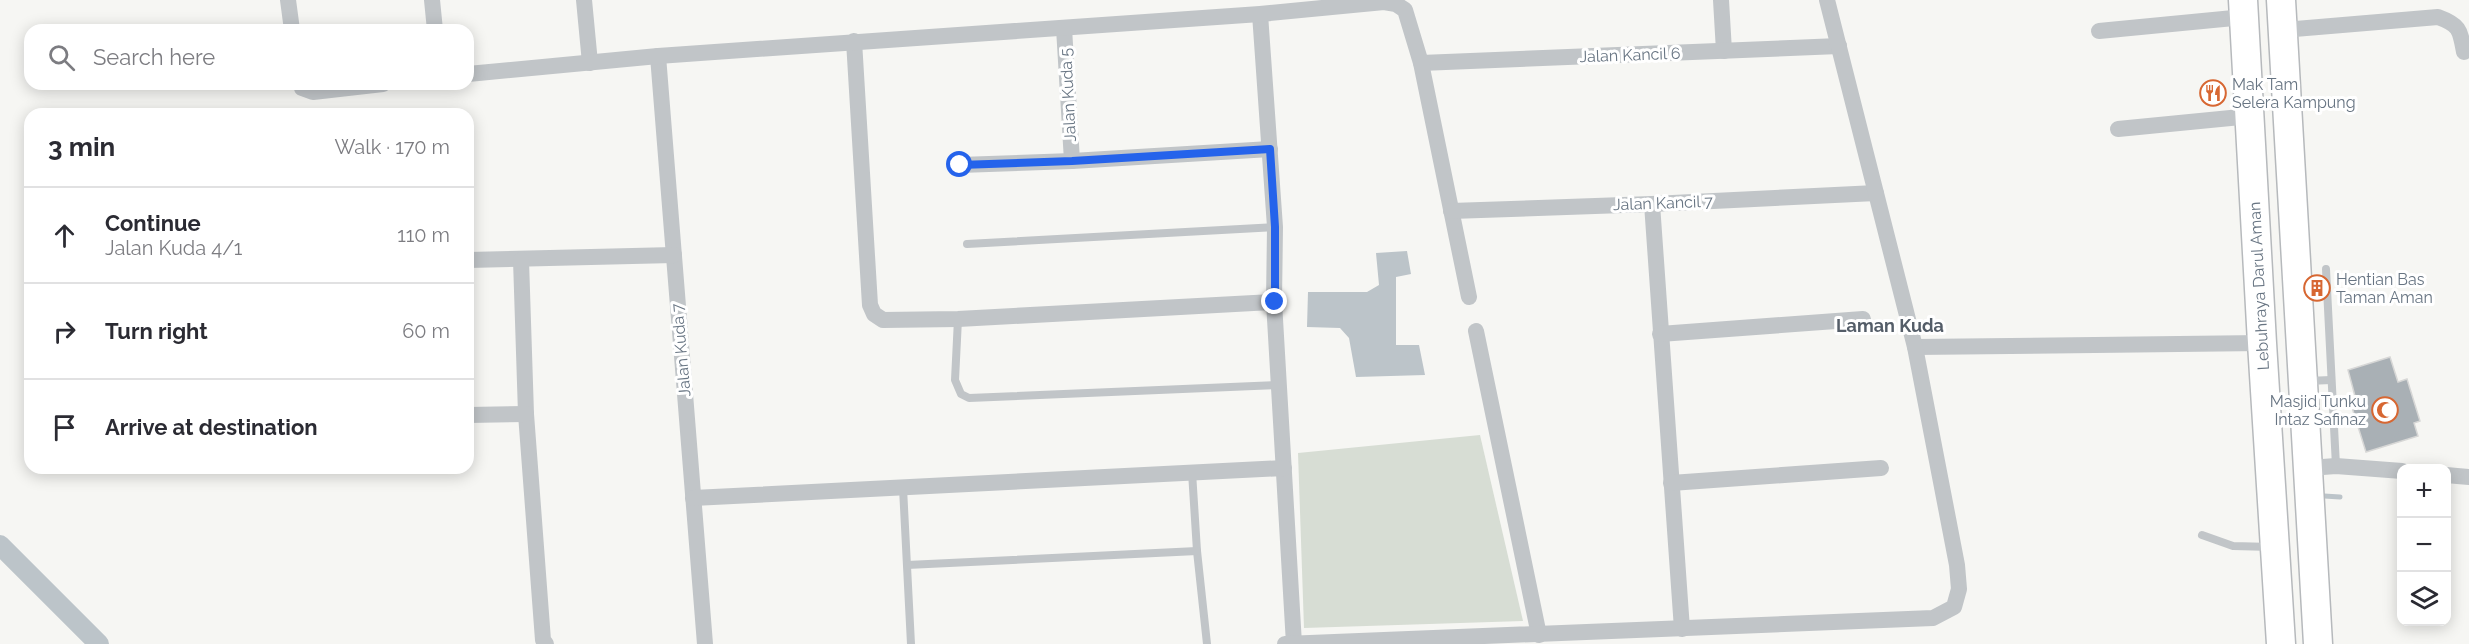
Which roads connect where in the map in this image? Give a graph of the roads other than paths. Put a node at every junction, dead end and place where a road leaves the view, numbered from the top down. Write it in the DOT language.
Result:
graph roads {
  1 [pos="288,0"];
  2 [pos="432,0"];
  3 [pos="584,0"];
  4 [pos="1721,0"];
  5 [pos="1827,0"];
  6 [pos="2281,0"];
  7 [pos="2244,8"];
  8 [pos="1260,14"];
  9 [pos="291,24"];
  10 [pos="434,24"];
  11 [pos="1064,28"];
  12 [pos="2283,30"];
  13 [pos="2099,31"];
  14 [pos="854,41"];
  15 [pos="1839,46"];
  16 [pos="1724,51"];
  17 [pos="2464,52"];
  18 [pos="658,56"];
  19 [pos="590,63"];
  20 [pos="1421,63"];
  21 [pos="474,73"];
  22 [pos="309,90"];
  23 [pos="336,90"];
  24 [pos="2251,116"];
  25 [pos="2118,129"];
  26 [pos="1270,149"];
  27 [pos="1072,161"];
  28 [pos="960,165"];
  29 [pos="1876,193"];
  30 [pos="1652,204"];
  31 [pos="1451,211"];
  32 [pos="1275,227"];
  33 [pos="967,244"];
  34 [pos="674,255"];
  35 [pos="474,260"];
  36 [pos="520,260"];
  37 [pos="2326,268"];
  38 [pos="1469,297"];
  39 [pos="1275,302"];
  40 [pos="958,319"];
  41 [pos="1863,319"];
  42 [pos="1476,331"];
  43 [pos="1660,334"];
  44 [pos="2262,343"];
  45 [pos="1915,347"];
  46 [pos="2317,381"];
  47 [pos="1279,385"];
  48 [pos="526,414"];
  49 [pos="474,415"];
  50 [pos="2322,467"];
  51 [pos="1284,468"];
  52 [pos="1881,468"];
  53 [pos="1192,471"];
  54 [pos="2397,471"];
  55 [pos="2451,475"];
  56 [pos="2469,477"];
  57 [pos="1671,483"];
  58 [pos="903,488"];
  59 [pos="693,498"];
  60 [pos="2202,535"];
  61 [pos="2275,547"];
  62 [pos="1197,551"];
  63 [pos="906,565"];
  64 [pos="1682,629"];
  65 [pos="1539,635"];
  66 [pos="546,644"];
  67 [pos="705,644"];
  68 [pos="911,644"];
  69 [pos="1207,644"];
  70 [pos="1285,644"];
  71 [pos="1294,644"];
  72 [pos="2282,644"];
  73 [pos="2318,644"];
  1 -- 9 [label="street"];
  2 -- 10 [label="street"];
  3 -- 19 [label="street"];
  4 -- 16 [label="street"];
  5 -- 15 [label="street"];
  6 -- 12 [label="highway"];
  7 -- 13 [label="street"];
  7 -- 24 [label="highway, Lebuhraya Darul Aman"];
  8 -- 11 [label="street"];
  8 -- 20 [label="street"];
  8 -- 26 [label="street"];
  11 -- 14 [label="street"];
  11 -- 27 [label="street, Jalan Kuda 5"];
  12 -- 17 [label="street"];
  12 -- 46 [label="highway"];
  14 -- 18 [label="street"];
  14 -- 40 [label="street"];
  15 -- 16 [label="street, Jalan Kancil 6"];
  15 -- 29 [label="street"];
  16 -- 20 [label="street, Jalan Kancil 6"];
  18 -- 19 [label="street"];
  18 -- 34 [label="street, Jalan Kuda 7"];
  19 -- 21 [label="street"];
  20 -- 31 [label="street"];
  22 -- 23 [label="street"];
  24 -- 25 [label="street"];
  24 -- 44 [label="highway, Lebuhraya Darul Aman"];
  26 -- 27 [label="street"];
  26 -- 32 [label="street"];
  27 -- 28 [label="street"];
  29 -- 30 [label="street, Jalan Kancil 7"];
  29 -- 45 [label="street"];
  30 -- 31 [label="street, Jalan Kancil 7"];
  30 -- 43 [label="street"];
  31 -- 38 [label="street"];
  32 -- 33 [label="lane"];
  32 -- 39 [label="street"];
  34 -- 36 [label="street"];
  34 -- 59 [label="street, Jalan Kuda 7"];
  35 -- 36 [label="street"];
  36 -- 48 [label="street"];
  37 -- 46 [label="lane"];
  39 -- 40 [label="street"];
  39 -- 47 [label="street"];
  40 -- 47 [label="lane"];
  41 -- 43 [label="street"];
  42 -- 65 [label="street"];
  43 -- 57 [label="street"];
  44 -- 45 [label="street"];
  44 -- 61 [label="highway, Lebuhraya Darul Aman"];
  45 -- 64 [label="street"];
  46 -- 50 [label="highway"];
  47 -- 51 [label="street"];
  48 -- 49 [label="street"];
  48 -- 66 [label="street"];
  50 -- 54 [label="street"];
  50 -- 73 [label="highway"];
  51 -- 53 [label="street"];
  51 -- 71 [label="street"];
  52 -- 57 [label="street"];
  53 -- 58 [label="street"];
  53 -- 62 [label="lane"];
  55 -- 56 [label="street"];
  57 -- 64 [label="street"];
  58 -- 59 [label="street"];
  58 -- 63 [label="lane"];
  59 -- 67 [label="street, Jalan Kuda 7"];
  60 -- 61 [label="lane"];
  61 -- 72 [label="highway, Lebuhraya Darul Aman"];
  62 -- 63 [label="lane"];
  62 -- 69 [label="lane"];
  63 -- 68 [label="lane"];
  64 -- 65 [label="street"];
  65 -- 71 [label="street"];
  70 -- 71 [label="street"];
}
